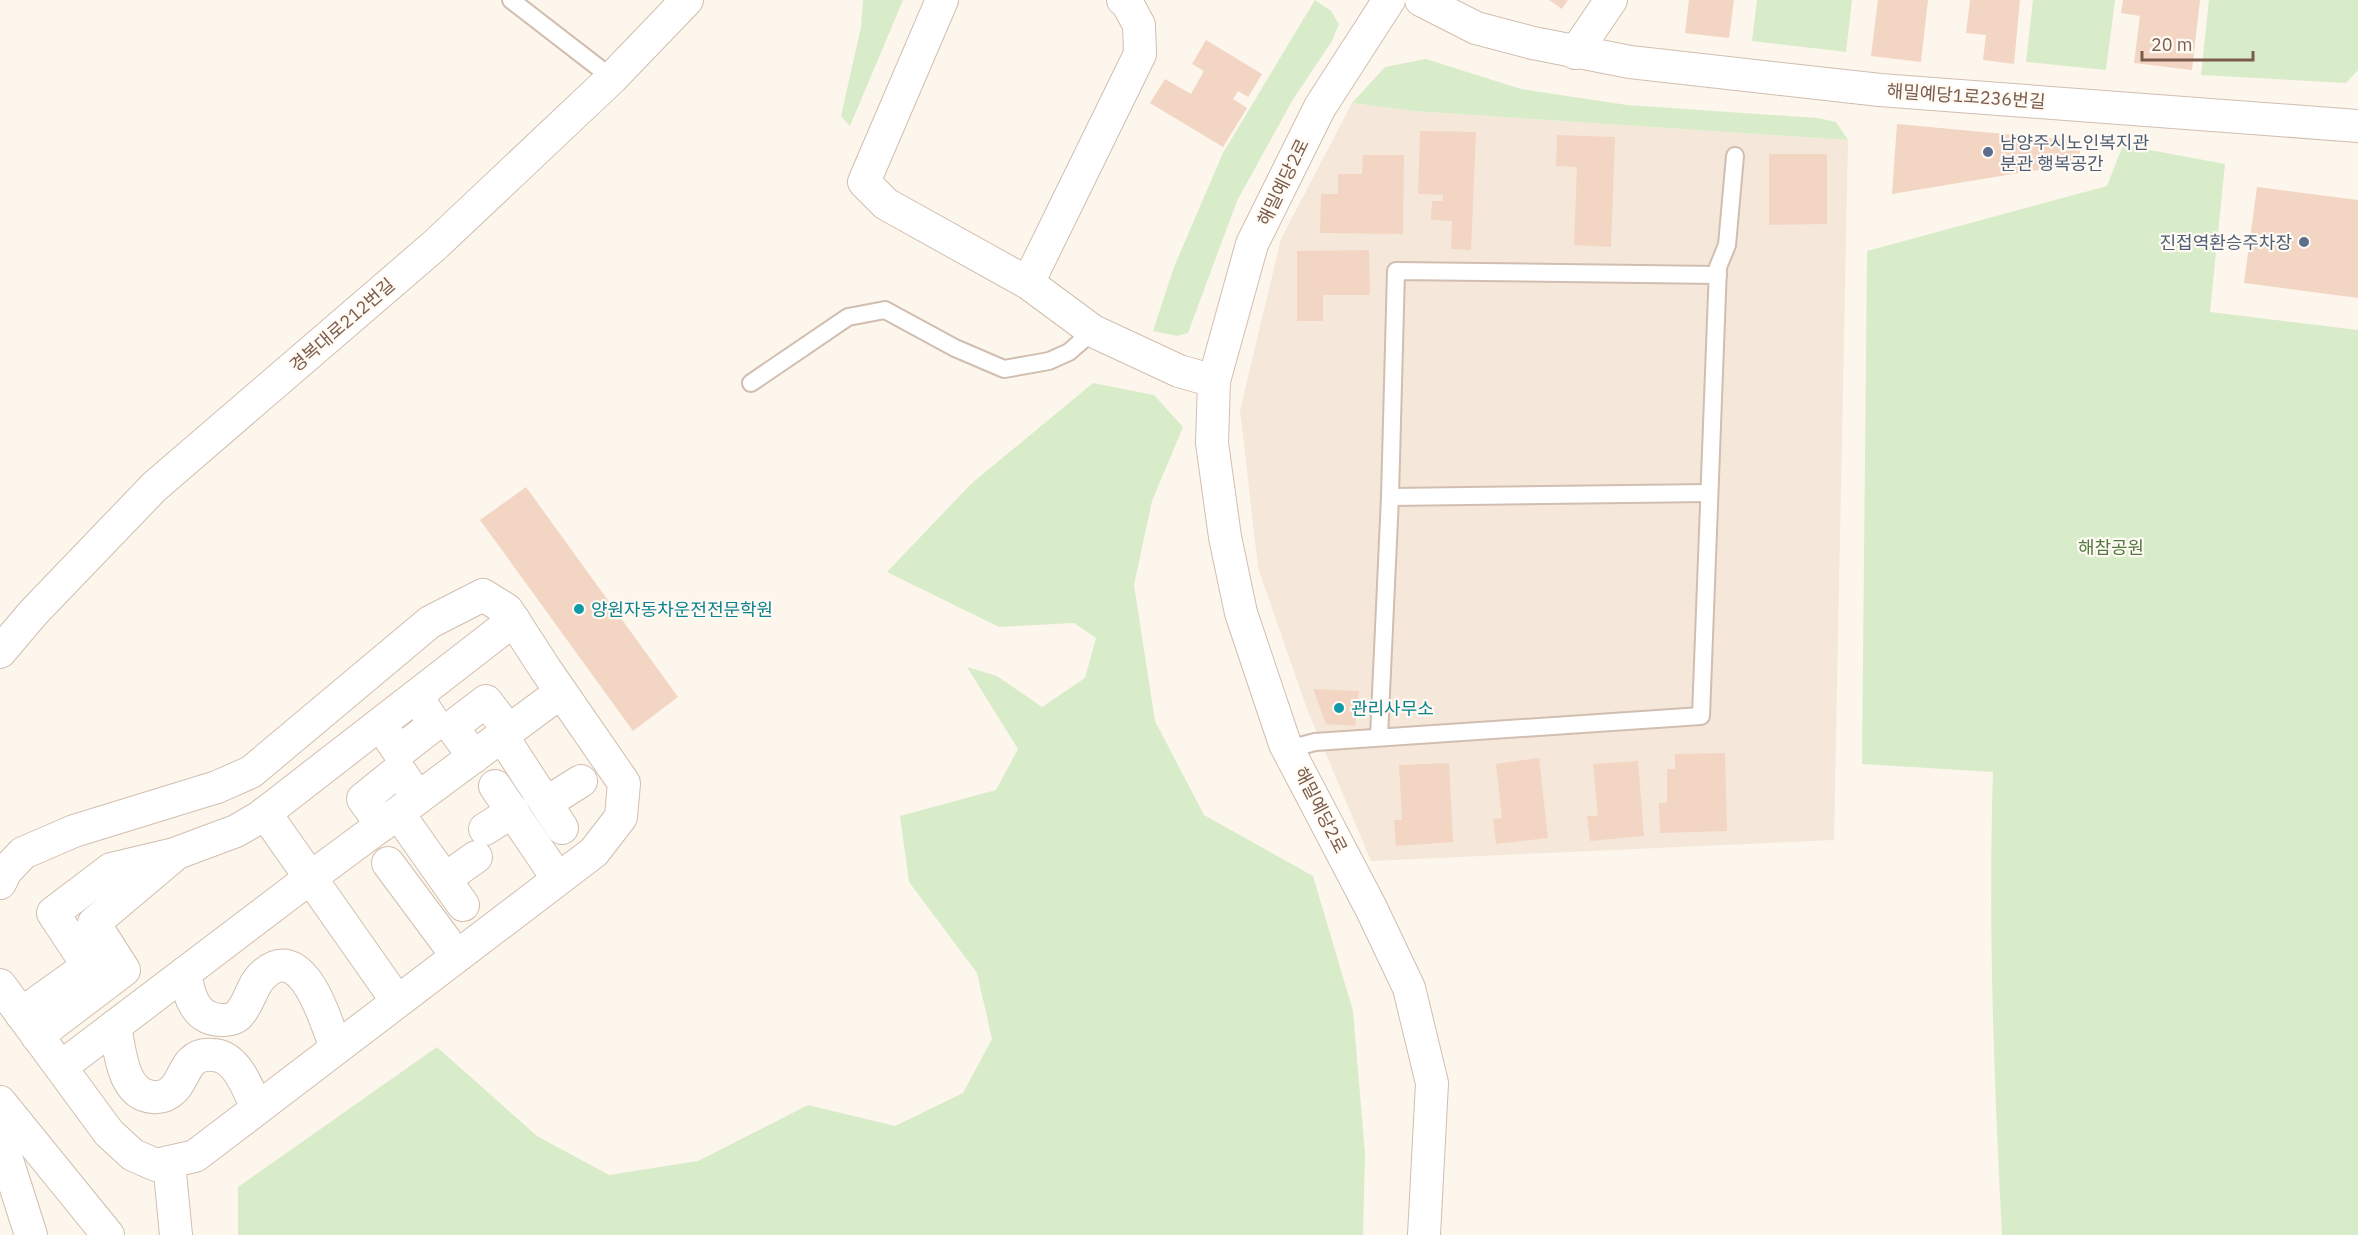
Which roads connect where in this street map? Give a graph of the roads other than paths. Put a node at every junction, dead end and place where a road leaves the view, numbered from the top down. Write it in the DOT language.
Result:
graph roads {
  1 [pos="511,0"];
  2 [pos="687,0"];
  3 [pos="942,0"];
  4 [pos="1123,0"];
  5 [pos="1389,0"];
  6 [pos="1421,0"];
  7 [pos="1611,0"];
  8 [pos="1575,53"];
  9 [pos="612,78"];
  10 [pos="2358,126"];
  11 [pos="1735,156"];
  12 [pos="1718,275"];
  13 [pos="1029,283"];
  14 [pos="1093,331"];
  15 [pos="1214,381"];
  16 [pos="751,383"];
  17 [pos="1709,493"];
  18 [pos="1390,497"];
  19 [pos="514,620"];
  20 [pos="0,652"];
  21 [pos="561,692"];
  22 [pos="506,733"];
  23 [pos="1379,737"];
  24 [pos="1289,749"];
  25 [pos="581,781"];
  26 [pos="399,812"];
  27 [pos="265,813"];
  28 [pos="11,852"];
  29 [pos="177,853"];
  30 [pos="388,863"];
  31 [pos="310,878"];
  32 [pos="445,879"];
  33 [pos="558,879"];
  34 [pos="0,883"];
  35 [pos="463,905"];
  36 [pos="457,956"];
  37 [pos="185,973"];
  38 [pos="0,985"];
  39 [pos="397,1001"];
  40 [pos="29,1025"];
  41 [pos="115,1026"];
  42 [pos="336,1048"];
  43 [pos="61,1067"];
  44 [pos="0,1102"];
  45 [pos="257,1108"];
  46 [pos="0,1138"];
  47 [pos="169,1162"];
  48 [pos="8,1189"];
  49 [pos="31,1235"];
  50 [pos="108,1235"];
  51 [pos="176,1235"];
  52 [pos="1424,1235"];
  1 -- 9 [label="lane"];
  2 -- 9 [label="street, 경복대로212번길"];
  3 -- 13 [label="street"];
  4 -- 13 [label="street"];
  5 -- 15 [label="street, 해밀예당2로"];
  6 -- 8 [label="street, 해밀예당1로236번길"];
  7 -- 8 [label="street"];
  8 -- 10 [label="street, 해밀예당1로236번길"];
  9 -- 20 [label="street, 경복대로212번길"];
  11 -- 12 [label="lane"];
  12 -- 17 [label="lane"];
  12 -- 18 [label="lane"];
  13 -- 14 [label="street"];
  14 -- 15 [label="street"];
  14 -- 16 [label="lane"];
  15 -- 24 [label="street, 해밀예당2로"];
  17 -- 18 [label="lane"];
  17 -- 23 [label="lane"];
  18 -- 23 [label="lane"];
  19 -- 21 [label="street"];
  19 -- 27 [label="street"];
  19 -- 28 [label="street"];
  21 -- 22 [label="street"];
  21 -- 33 [label="street"];
  22 -- 25 [label="street"];
  22 -- 26 [label="street"];
  23 -- 24 [label="lane"];
  24 -- 52 [label="street, 해밀예당2로"];
  26 -- 31 [label="street"];
  26 -- 32 [label="street"];
  27 -- 29 [label="street"];
  27 -- 31 [label="street"];
  28 -- 34 [label="street"];
  29 -- 40 [label="street"];
  29 -- 40 [label="street"];
  30 -- 36 [label="street"];
  31 -- 37 [label="street"];
  31 -- 39 [label="street"];
  32 -- 33 [label="street"];
  32 -- 35 [label="street"];
  33 -- 36 [label="street"];
  36 -- 39 [label="street"];
  37 -- 41 [label="street"];
  37 -- 42 [label="street"];
  38 -- 40 [label="street"];
  39 -- 42 [label="street"];
  40 -- 43 [label="street"];
  41 -- 43 [label="street"];
  41 -- 45 [label="street"];
  42 -- 45 [label="street"];
  43 -- 47 [label="street"];
  44 -- 50 [label="street"];
  45 -- 47 [label="street"];
  46 -- 48 [label="street"];
  47 -- 51 [label="street"];
  48 -- 49 [label="street"];
}
